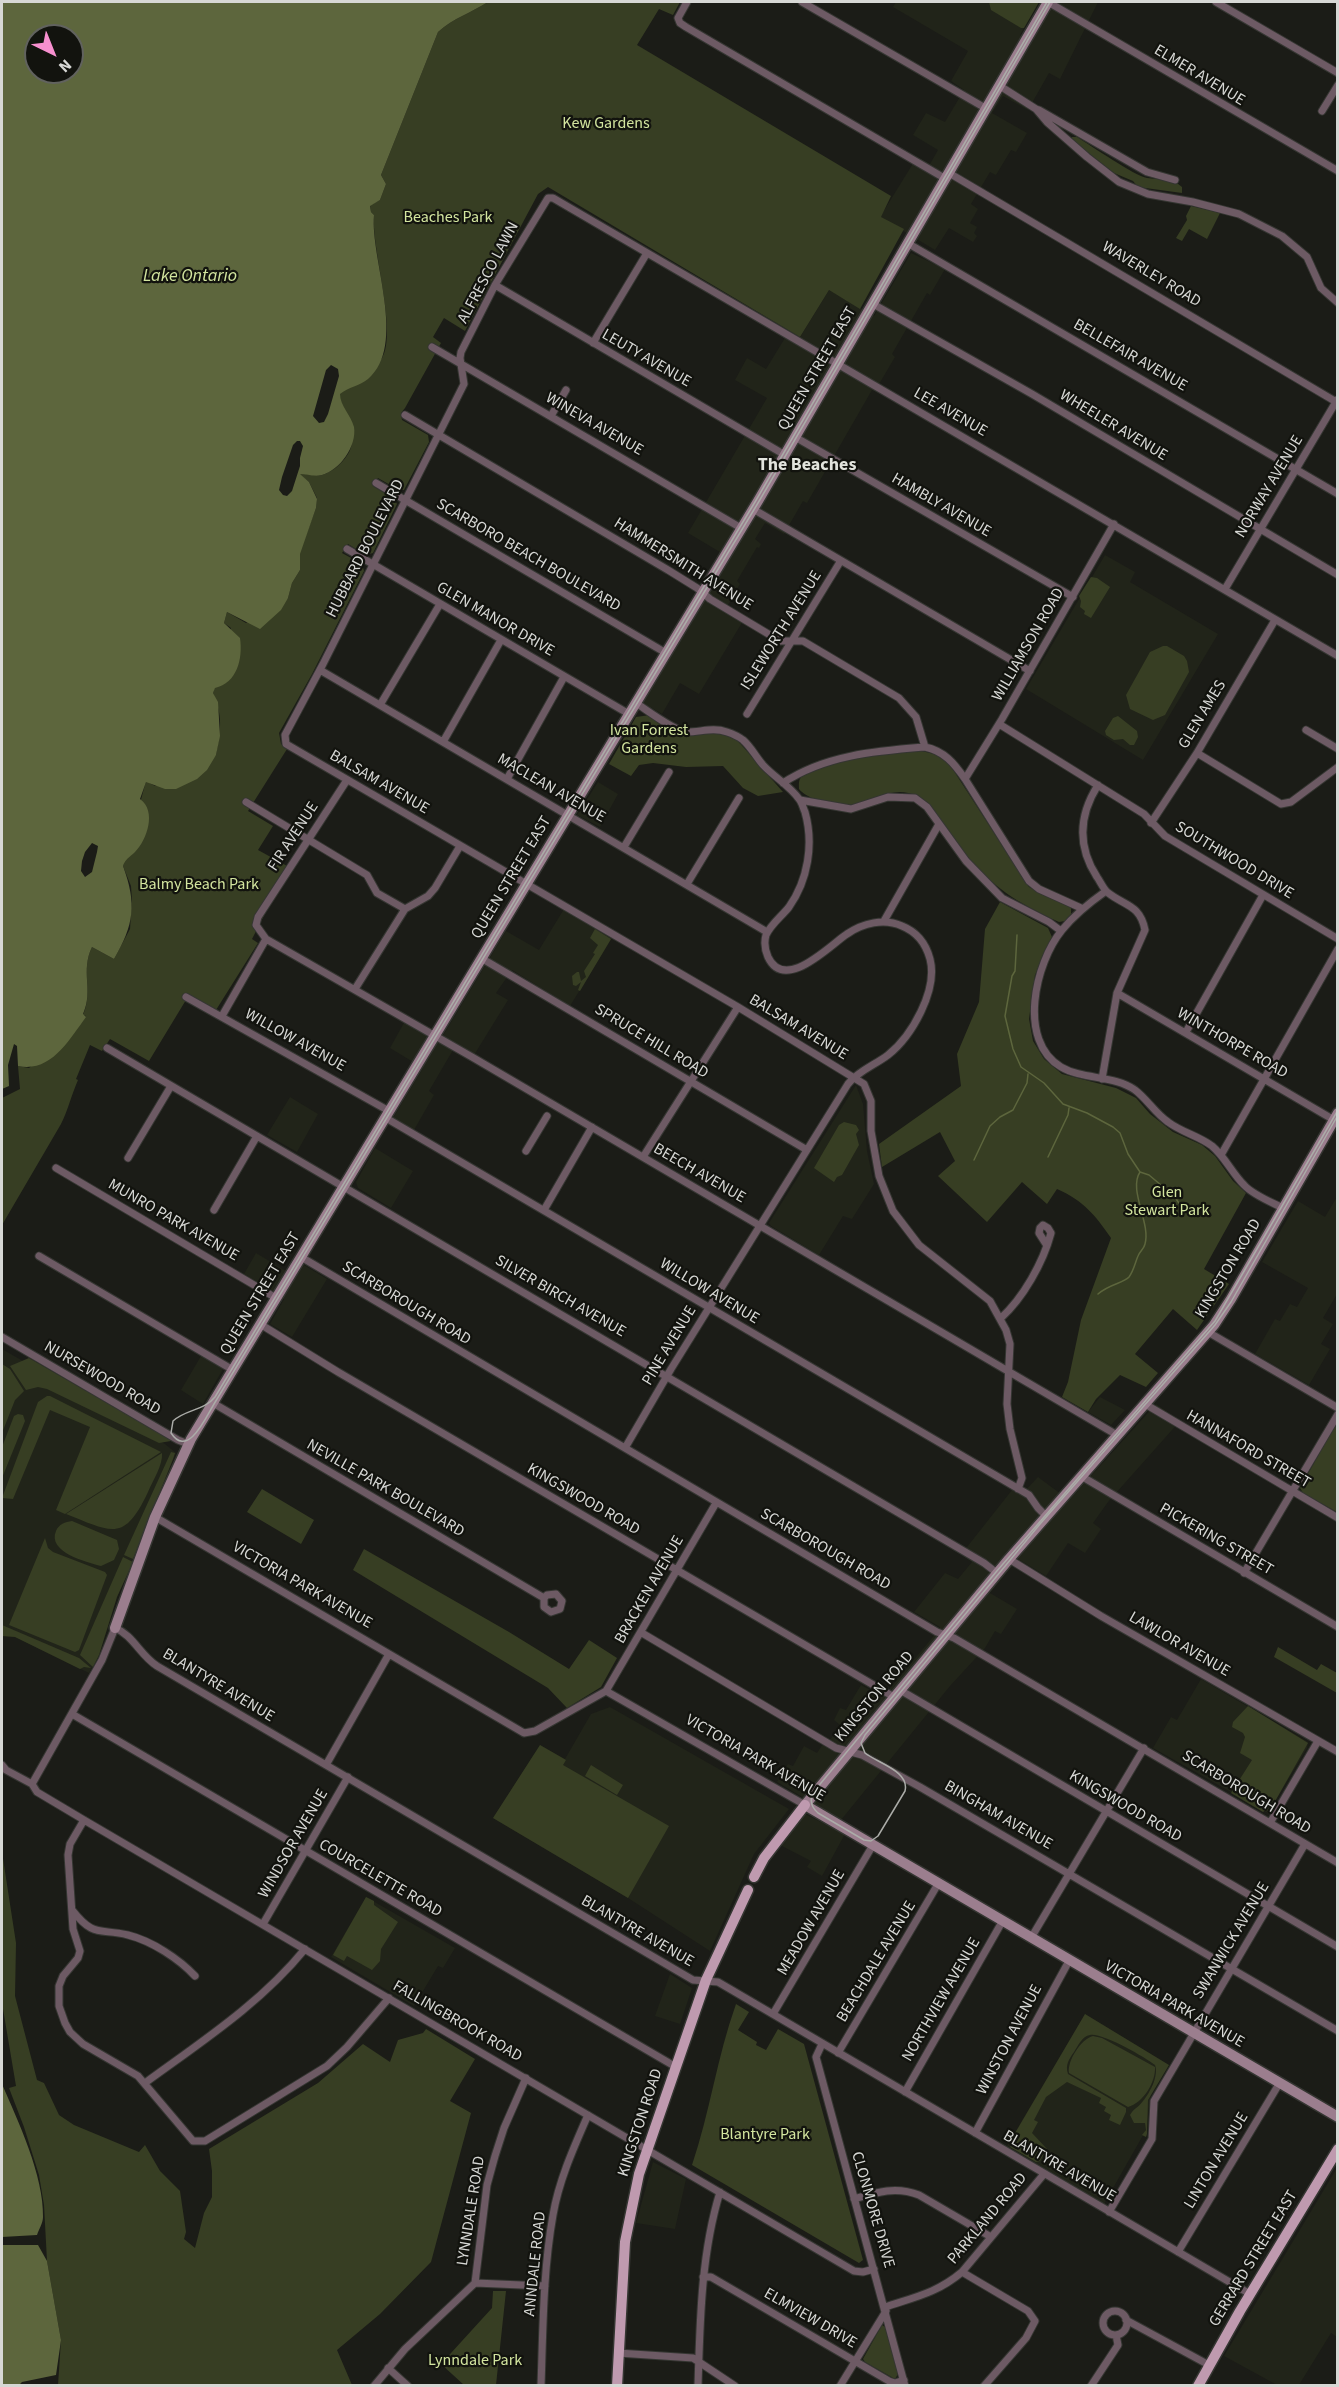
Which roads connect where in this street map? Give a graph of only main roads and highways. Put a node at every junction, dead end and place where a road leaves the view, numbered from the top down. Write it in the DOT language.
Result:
graph roads {
  1 [pos="1048,2"];
  2 [pos="1336,1116"];
  3 [pos="115,1628"];
  4 [pos="805,1805"];
  5 [pos="1338,2117"];
  6 [pos="1338,2149"];
  7 [pos="616,2385"];
  8 [pos="1198,2385"];
  1 -- 3 [label="main road, QUEEN STREET EAST"];
  2 -- 4 [label="main road, KINGSTON ROAD"];
  4 -- 5 [label="main road, VICTORIA PARK AVENUE"];
  4 -- 7 [label="main road, KINGSTON ROAD"];
  6 -- 8 [label="main road, GERRARD STREET EAST"];
}
